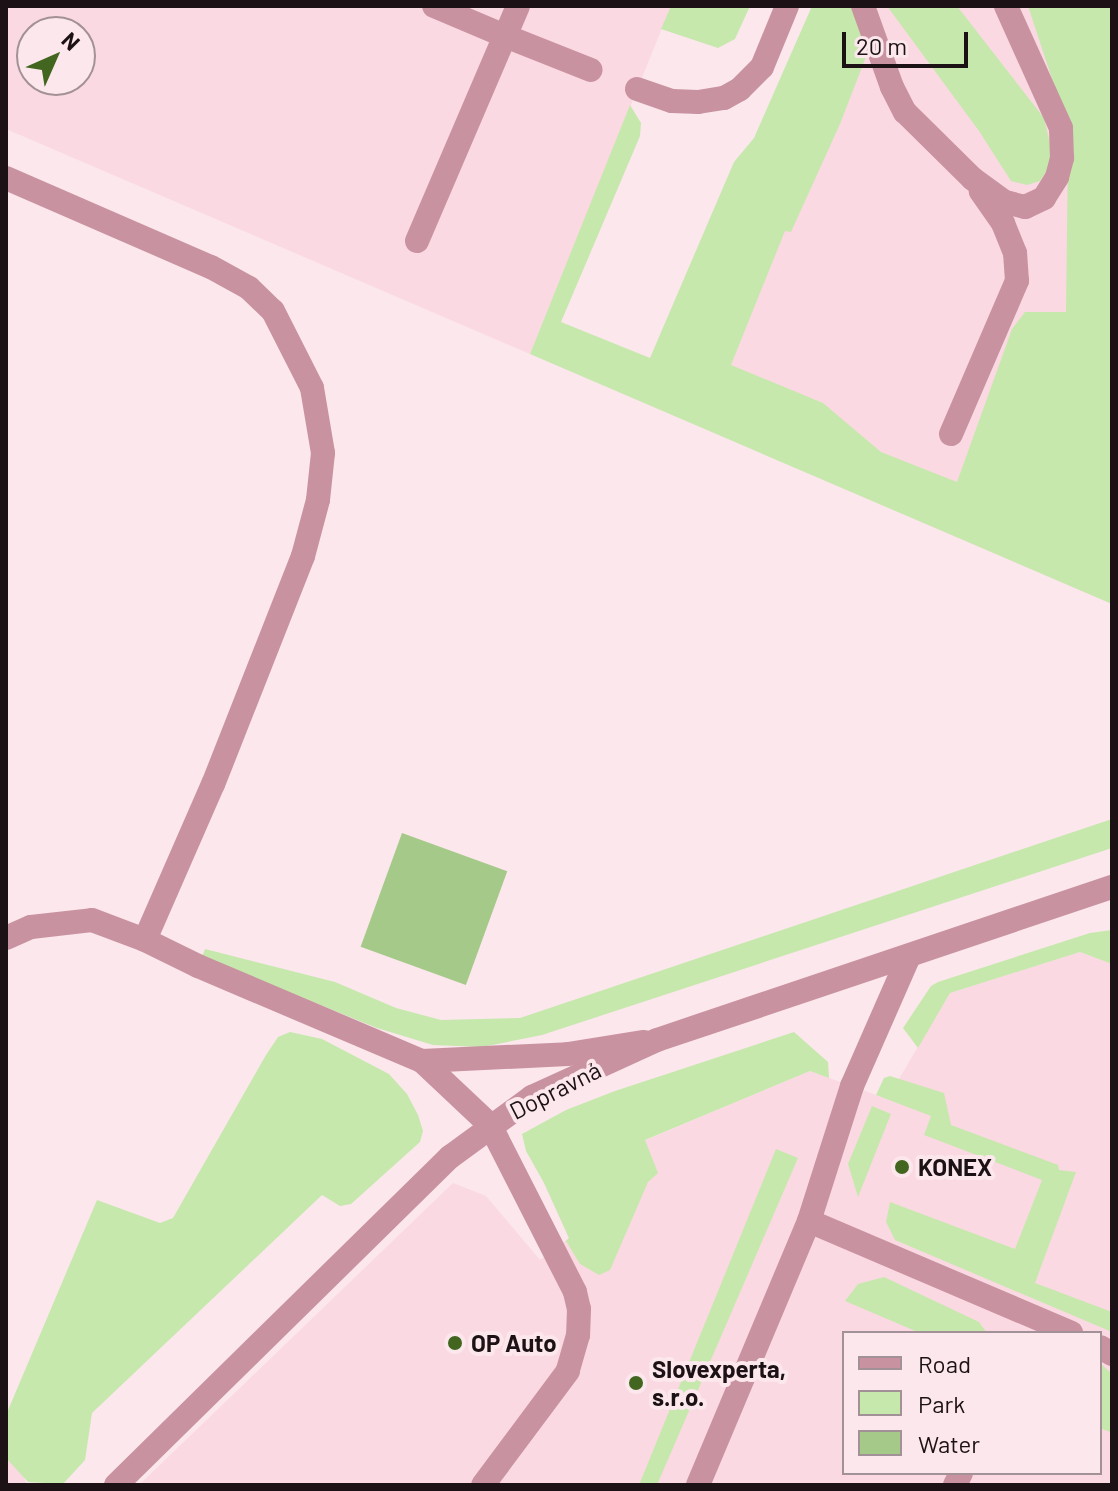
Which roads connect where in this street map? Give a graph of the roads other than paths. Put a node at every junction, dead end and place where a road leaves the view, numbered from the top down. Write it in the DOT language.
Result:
graph roads {
  1 [pos="434,6"];
  2 [pos="518,6"];
  3 [pos="787,6"];
  4 [pos="863,6"];
  5 [pos="1006,6"];
  6 [pos="505,36"];
  7 [pos="591,70"];
  8 [pos="637,89"];
  9 [pos="6,178"];
  10 [pos="973,179"];
  11 [pos="417,241"];
  12 [pos="951,434"];
  13 [pos="1112,887"];
  14 [pos="6,938"];
  15 [pos="145,940"];
  16 [pos="909,956"];
  17 [pos="657,1040"];
  18 [pos="422,1061"];
  19 [pos="490,1125"];
  20 [pos="809,1221"];
  21 [pos="1025,1324"];
  22 [pos="1061,1331"];
  23 [pos="116,1485"];
  24 [pos="483,1485"];
  25 [pos="698,1485"];
  1 -- 6 [label="street"];
  2 -- 6 [label="street"];
  3 -- 8 [label="street"];
  4 -- 10 [label="street"];
  5 -- 10 [label="street"];
  6 -- 7 [label="street"];
  6 -- 11 [label="street"];
  9 -- 15 [label="street"];
  10 -- 12 [label="street"];
  13 -- 16 [label="street, Dopravná"];
  14 -- 15 [label="street"];
  15 -- 18 [label="street"];
  16 -- 17 [label="street, Dopravná"];
  16 -- 20 [label="street"];
  17 -- 18 [label="street"];
  17 -- 19 [label="street, Dopravná"];
  18 -- 19 [label="street"];
  19 -- 23 [label="street, Dopravná"];
  19 -- 24 [label="street"];
  20 -- 21 [label="street"];
  20 -- 25 [label="street"];
  21 -- 22 [label="street"];
}
